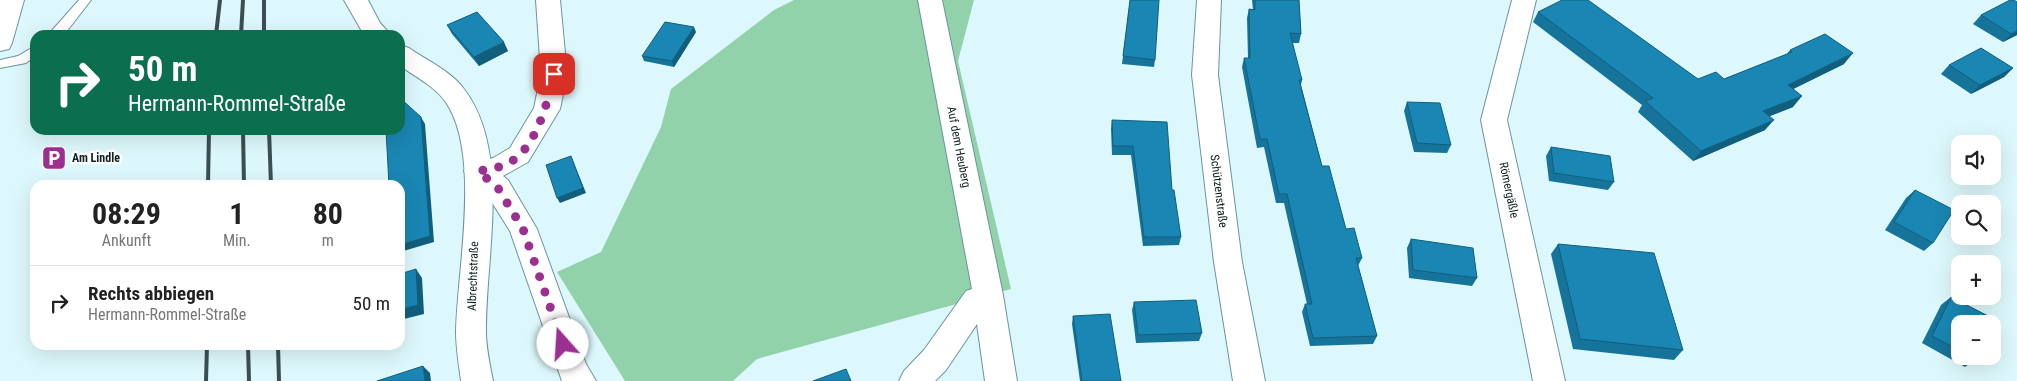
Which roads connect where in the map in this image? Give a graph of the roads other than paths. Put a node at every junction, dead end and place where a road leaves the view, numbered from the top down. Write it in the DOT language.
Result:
graph roads {
  1 [pos="12,0"];
  2 [pos="85,0"];
  3 [pos="356,0"];
  4 [pos="548,0"];
  5 [pos="930,0"];
  6 [pos="1209,0"];
  7 [pos="1524,0"];
  8 [pos="60,30"];
  9 [pos="374,30"];
  10 [pos="0,43"];
  11 [pos="30,54"];
  12 [pos="405,58"];
  13 [pos="0,64"];
  14 [pos="478,171"];
  15 [pos="988,295"];
  16 [pos="477,381"];
  17 [pos="580,381"];
  18 [pos="915,381"];
  19 [pos="1001,381"];
  20 [pos="1249,381"];
  21 [pos="1549,381"];
  1 -- 10 [label="street"];
  2 -- 8 [label="lane"];
  3 -- 9 [label="street"];
  4 -- 14 [label="street"];
  5 -- 15 [label="street, Auf dem Heuberg"];
  6 -- 20 [label="street, Schützenstraße"];
  7 -- 21 [label="street, Römergäßle"];
  11 -- 13 [label="lane"];
  12 -- 14 [label="street, Albrechtstraße"];
  14 -- 16 [label="street, Albrechtstraße"];
  14 -- 17 [label="street"];
  15 -- 18 [label="street"];
  15 -- 19 [label="street, Auf dem Heuberg"];
}
